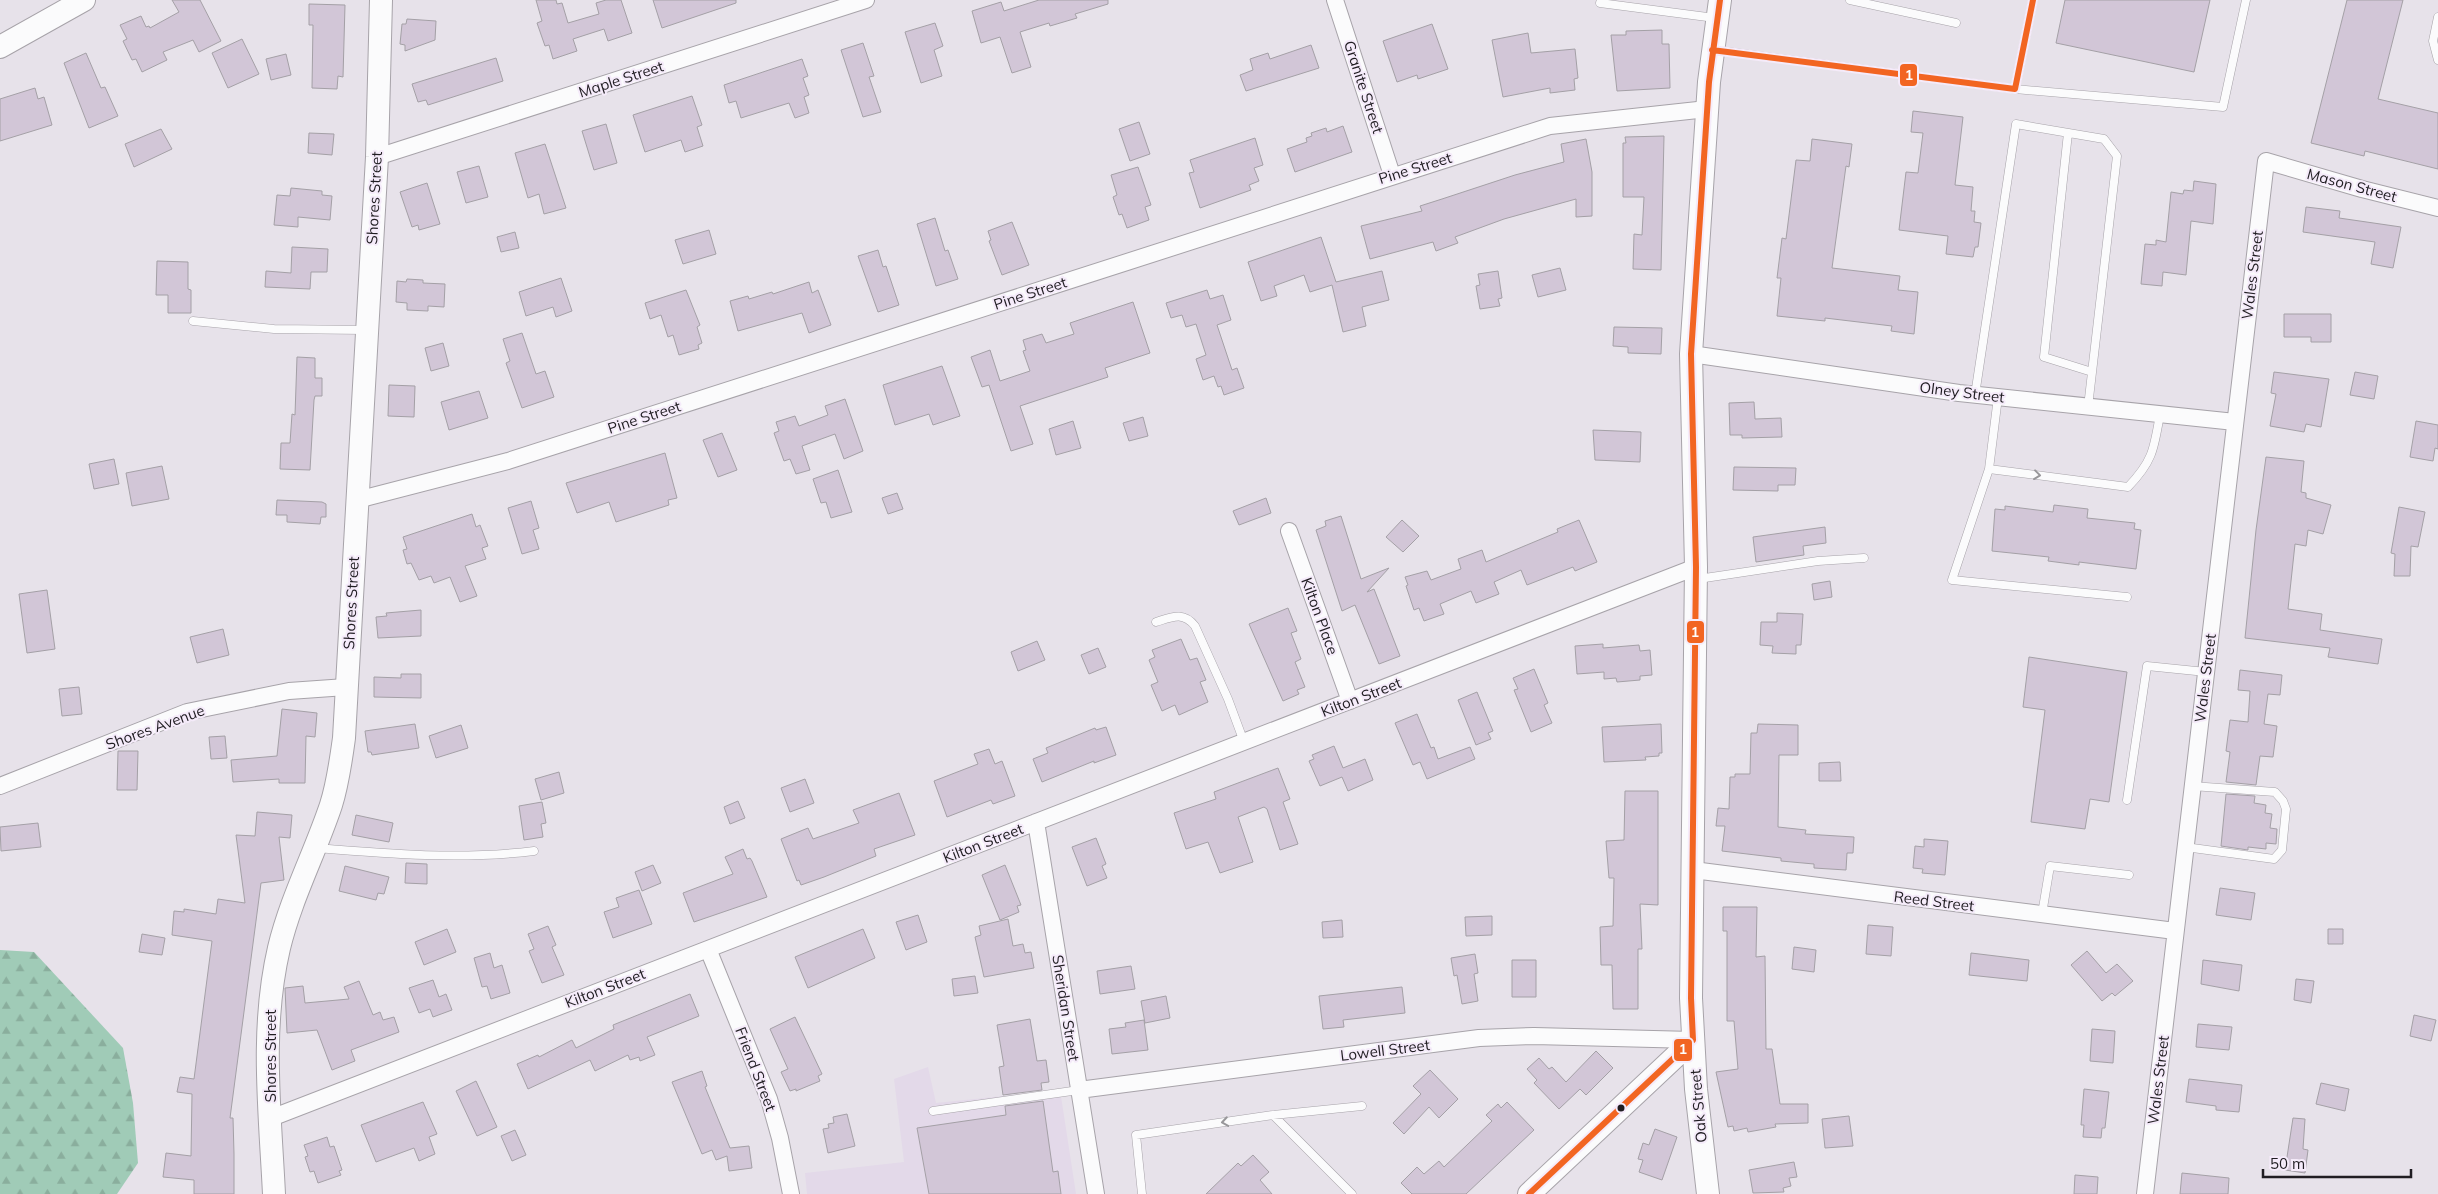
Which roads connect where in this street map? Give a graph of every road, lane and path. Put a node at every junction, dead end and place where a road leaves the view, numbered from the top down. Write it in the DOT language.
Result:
graph roads {
  1 [pos="84,0"];
  2 [pos="381,0"];
  3 [pos="866,0"];
  4 [pos="1335,0"];
  5 [pos="1850,0"];
  6 [pos="2033,0"];
  7 [pos="2246,0"];
  8 [pos="1600,3"];
  9 [pos="1886,4"];
  10 [pos="1719,9"];
  11 [pos="2438,17"];
  12 [pos="1956,23"];
  13 [pos="0,47"];
  14 [pos="1712,50"];
  15 [pos="2438,60"];
  16 [pos="2014,89"];
  17 [pos="1707,109"];
  18 [pos="2068,133"];
  19 [pos="377,157"];
  20 [pos="2266,161"];
  21 [pos="1392,175"];
  22 [pos="2438,208"];
  23 [pos="193,321"];
  24 [pos="367,330"];
  25 [pos="1691,354"];
  26 [pos="2092,372"];
  27 [pos="1975,394"];
  28 [pos="1998,397"];
  29 [pos="2088,407"];
  30 [pos="2160,414"];
  31 [pos="2235,422"];
  32 [pos="1989,469"];
  33 [pos="357,500"];
  34 [pos="1289,532"];
  35 [pos="1864,558"];
  36 [pos="1696,574"];
  37 [pos="2127,597"];
  38 [pos="1156,622"];
  39 [pos="2206,672"];
  40 [pos="346,687"];
  41 [pos="1350,701"];
  42 [pos="1244,742"];
  43 [pos="0,786"];
  44 [pos="2192,786"];
  45 [pos="2127,800"];
  46 [pos="1036,822"];
  47 [pos="2185,847"];
  48 [pos="315,848"];
  49 [pos="534,851"];
  50 [pos="1693,870"];
  51 [pos="2129,875"];
  52 [pos="2042,914"];
  53 [pos="2175,932"];
  54 [pos="708,949"];
  55 [pos="1693,1040"];
  56 [pos="1079,1090"];
  57 [pos="1362,1106"];
  58 [pos="933,1111"];
  59 [pos="1274,1115"];
  60 [pos="271,1118"];
  61 [pos="274,1194"];
  62 [pos="792,1194"];
  63 [pos="1096,1194"];
  64 [pos="1142,1194"];
  65 [pos="1352,1194"];
  66 [pos="1529,1194"];
  67 [pos="1708,1194"];
  68 [pos="2145,1194"];
  1 -- 13 [label="street"];
  2 -- 19 [label="street, Shores Street"];
  3 -- 19 [label="street, Maple Street"];
  4 -- 21 [label="street, Granite Street"];
  5 -- 9 [label="lane"];
  6 -- 16 [label="lane"];
  7 -- 16 [label="lane"];
  8 -- 10 [label="lane"];
  9 -- 12 [label="lane"];
  10 -- 14 [label="street, Oak Street"];
  11 -- 15 [label="lane"];
  14 -- 16 [label="lane"];
  14 -- 17 [label="street, Oak Street"];
  17 -- 21 [label="street, Pine Street"];
  17 -- 25 [label="street, Oak Street"];
  18 -- 26 [label="lane"];
  18 -- 26 [label="lane"];
  18 -- 27 [label="lane"];
  19 -- 24 [label="street, Shores Street"];
  20 -- 22 [label="street, Mason Street"];
  20 -- 31 [label="street, Wales Street"];
  21 -- 33 [label="street, Pine Street"];
  23 -- 24 [label="lane"];
  24 -- 33 [label="street, Shores Street"];
  25 -- 27 [label="street, Olney Street"];
  25 -- 36 [label="street, Oak Street"];
  26 -- 29 [label="lane"];
  27 -- 28 [label="street, Olney Street"];
  28 -- 29 [label="street, Olney Street"];
  28 -- 32 [label="lane"];
  29 -- 30 [label="street, Olney Street"];
  30 -- 31 [label="street, Olney Street"];
  32 -- 30 [label="lane, one-way"];
  31 -- 39 [label="street, Wales Street"];
  32 -- 37 [label="lane"];
  33 -- 40 [label="street, Shores Street"];
  34 -- 41 [label="street, Kilton Place"];
  35 -- 36 [label="lane"];
  36 -- 41 [label="street, Kilton Street"];
  36 -- 50 [label="street, Oak Street"];
  38 -- 42 [label="lane"];
  39 -- 44 [label="street, Wales Street"];
  39 -- 45 [label="lane"];
  40 -- 43 [label="street, Shores Avenue"];
  40 -- 48 [label="street, Shores Street"];
  41 -- 42 [label="street, Kilton Street"];
  42 -- 46 [label="street, Kilton Street"];
  44 -- 47 [label="street, Wales Street"];
  44 -- 47 [label="lane"];
  46 -- 54 [label="street, Kilton Street"];
  46 -- 56 [label="street, Sheridan Street"];
  47 -- 53 [label="street, Wales Street"];
  48 -- 49 [label="lane"];
  48 -- 60 [label="street, Shores Street"];
  50 -- 52 [label="street, Reed Street"];
  50 -- 55 [label="street, Oak Street"];
  51 -- 52 [label="lane"];
  52 -- 53 [label="street, Reed Street"];
  53 -- 68 [label="street, Wales Street"];
  54 -- 60 [label="street, Kilton Street"];
  54 -- 62 [label="street, Friend Street"];
  55 -- 56 [label="street, Lowell Street"];
  55 -- 66 [label="street"];
  55 -- 67 [label="street, Oak Street"];
  56 -- 58 [label="lane"];
  56 -- 63 [label="street, Sheridan Street"];
  57 -- 59 [label="lane"];
  59 -- 64 [label="lane, one-way"];
  59 -- 65 [label="lane"];
  60 -- 61 [label="street, Shores Street"];
}
